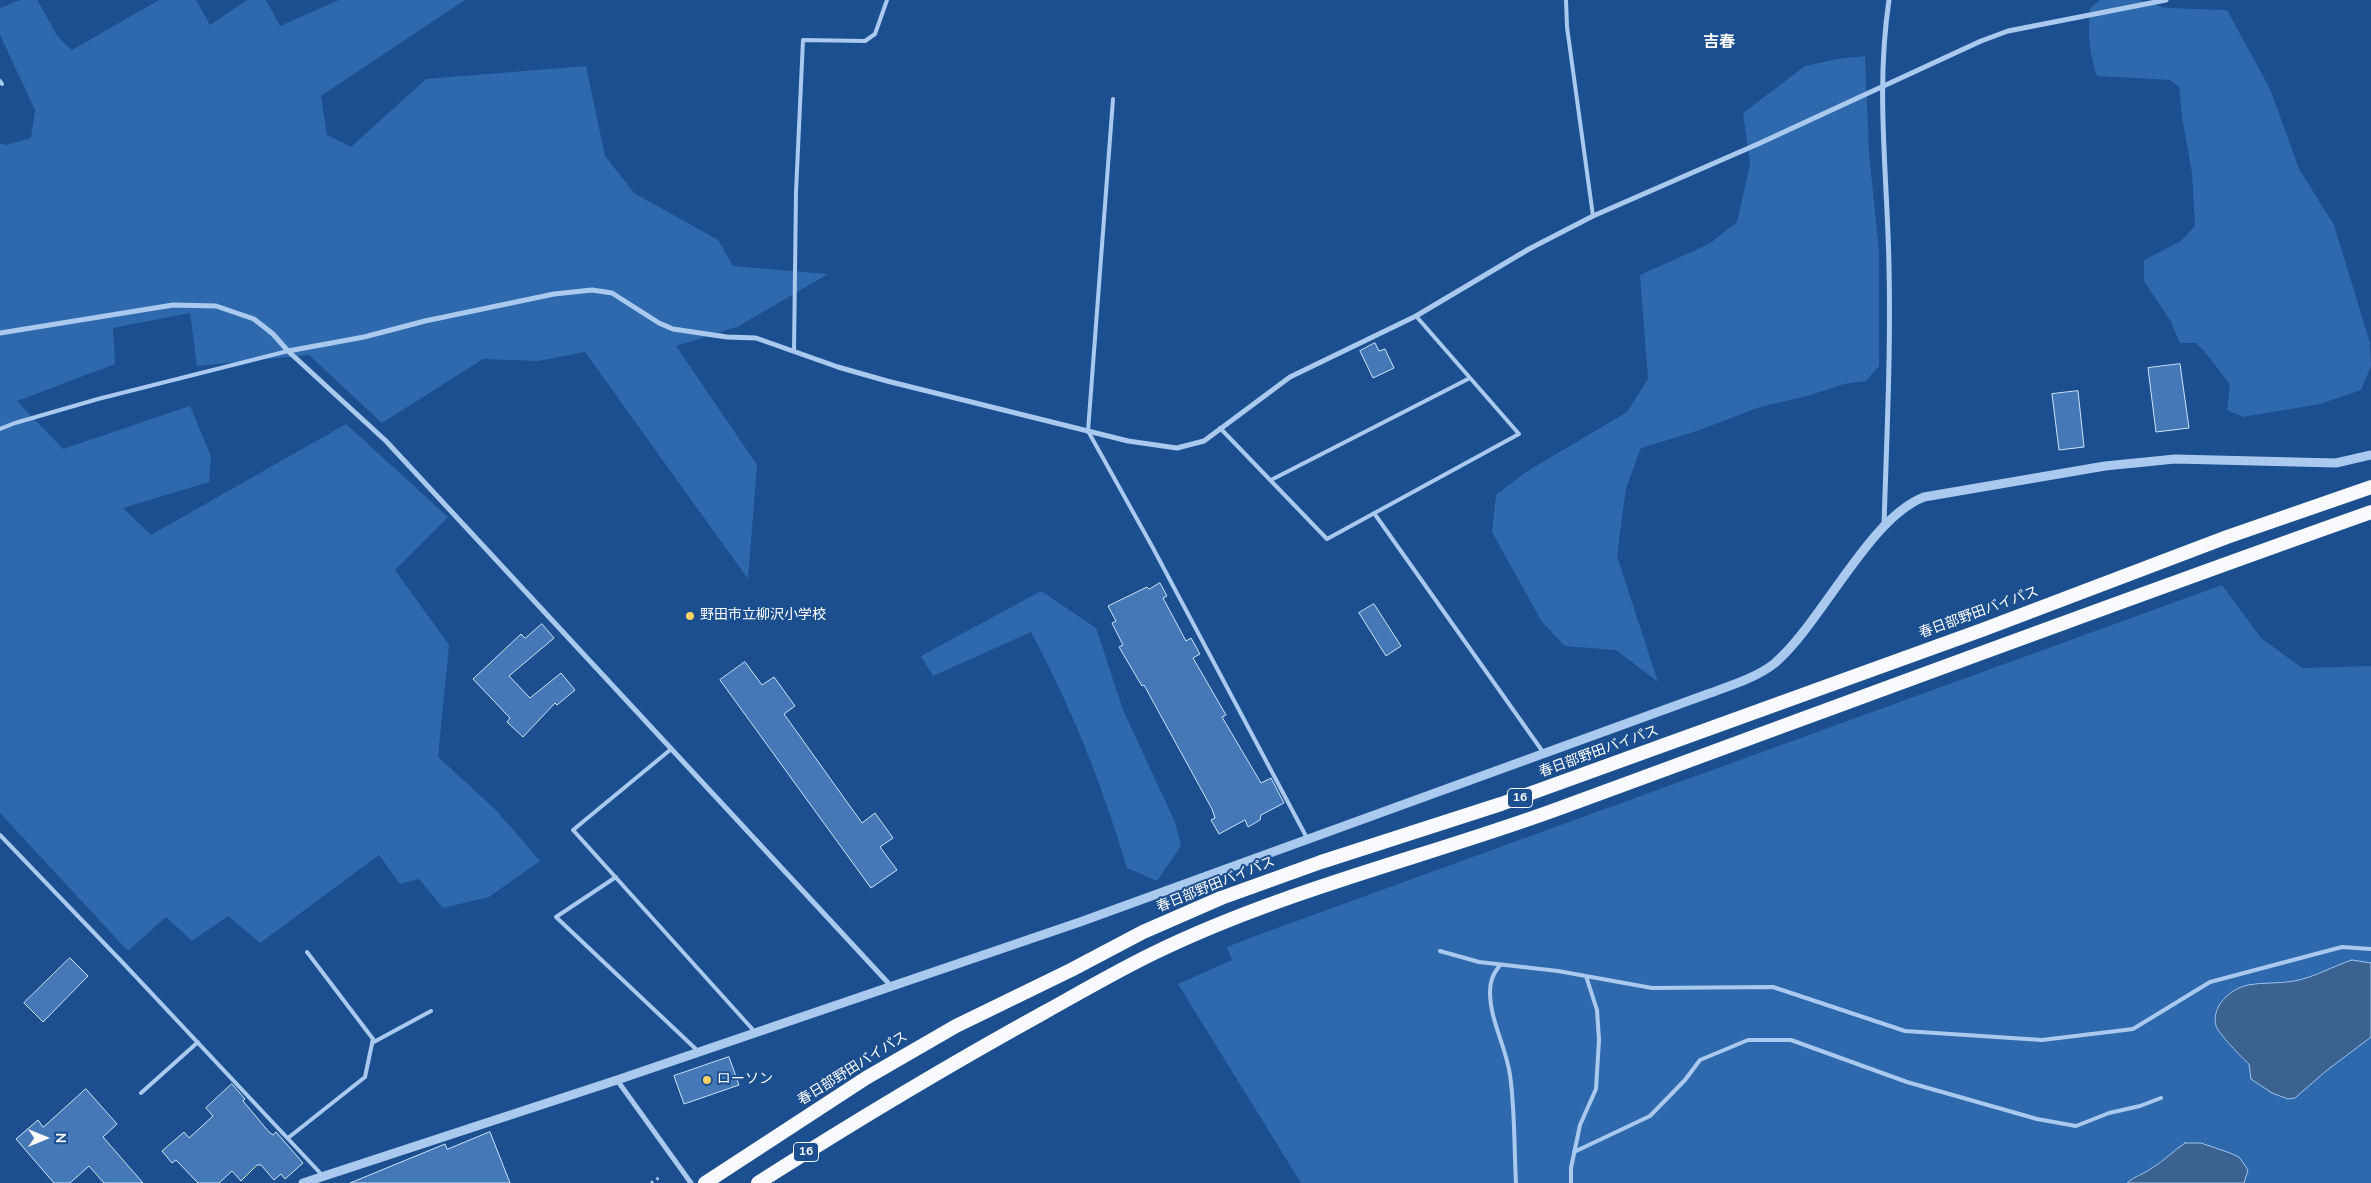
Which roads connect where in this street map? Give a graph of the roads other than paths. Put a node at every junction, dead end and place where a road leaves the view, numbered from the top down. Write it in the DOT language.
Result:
graph roads {
  1 [pos="887,0"];
  2 [pos="1566,0"];
  3 [pos="1889,0"];
  4 [pos="2166,0"];
  5 [pos="1881,88"];
  6 [pos="1113,99"];
  7 [pos="1592,216"];
  8 [pos="1416,316"];
  9 [pos="0,333"];
  10 [pos="288,351"];
  11 [pos="794,351"];
  12 [pos="1470,378"];
  13 [pos="1220,428"];
  14 [pos="0,430"];
  15 [pos="1088,431"];
  16 [pos="2371,456"];
  17 [pos="1271,480"];
  18 [pos="2371,487"];
  19 [pos="2371,512"];
  20 [pos="1374,514"];
  21 [pos="1884,526"];
  22 [pos="670,750"];
  23 [pos="1544,753"];
  24 [pos="0,835"];
  25 [pos="1308,838"];
  26 [pos="616,877"];
  27 [pos="2371,949"];
  28 [pos="1440,951"];
  29 [pos="307,952"];
  30 [pos="1500,964"];
  31 [pos="1586,976"];
  32 [pos="891,986"];
  33 [pos="430,1010"];
  34 [pos="756,1033"];
  35 [pos="198,1042"];
  36 [pos="372,1043"];
  37 [pos="699,1052"];
  38 [pos="617,1080"];
  39 [pos="141,1094"];
  40 [pos="2161,1098"];
  41 [pos="288,1138"];
  42 [pos="1574,1152"];
  43 [pos="323,1176"];
  44 [pos="303,1183"];
  45 [pos="692,1183"];
  46 [pos="705,1183"];
  47 [pos="758,1183"];
  48 [pos="1516,1183"];
  49 [pos="1571,1183"];
  1 -- 11 [label="lane"];
  2 -- 7 [label="lane"];
  3 -- 5 [label="street"];
  4 -- 5 [label="street"];
  5 -- 7 [label="street"];
  5 -- 21 [label="street"];
  6 -- 15 [label="lane"];
  7 -- 8 [label="street"];
  8 -- 12 [label="lane"];
  8 -- 13 [label="street"];
  9 -- 10 [label="street"];
  10 -- 11 [label="street"];
  10 -- 14 [label="lane"];
  10 -- 22 [label="street"];
  11 -- 15 [label="street"];
  12 -- 17 [label="lane"];
  12 -- 20 [label="lane"];
  13 -- 15 [label="street"];
  13 -- 17 [label="lane"];
  15 -- 25 [label="lane"];
  16 -- 21 [label="street"];
  17 -- 20 [label="lane"];
  18 -- 46 [label="highway, 春日部野田バイパス / 16"];
  19 -- 47 [label="highway, 16"];
  20 -- 23 [label="lane"];
  21 -- 23 [label="street"];
  22 -- 26 [label="lane"];
  22 -- 32 [label="street"];
  23 -- 25 [label="street"];
  24 -- 35 [label="lane"];
  25 -- 32 [label="street"];
  26 -- 34 [label="lane"];
  26 -- 37 [label="lane"];
  27 -- 31 [label="lane"];
  28 -- 30 [label="lane"];
  29 -- 36 [label="lane"];
  30 -- 31 [label="lane"];
  30 -- 48 [label="lane"];
  31 -- 42 [label="lane"];
  32 -- 34 [label="street"];
  33 -- 36 [label="lane"];
  34 -- 37 [label="street"];
  35 -- 39 [label="lane"];
  35 -- 41 [label="lane"];
  36 -- 41 [label="lane"];
  37 -- 38 [label="street"];
  38 -- 43 [label="street"];
  38 -- 45 [label="street"];
  40 -- 42 [label="lane"];
  41 -- 43 [label="lane"];
  42 -- 49 [label="lane"];
  43 -- 44 [label="street"];
}
